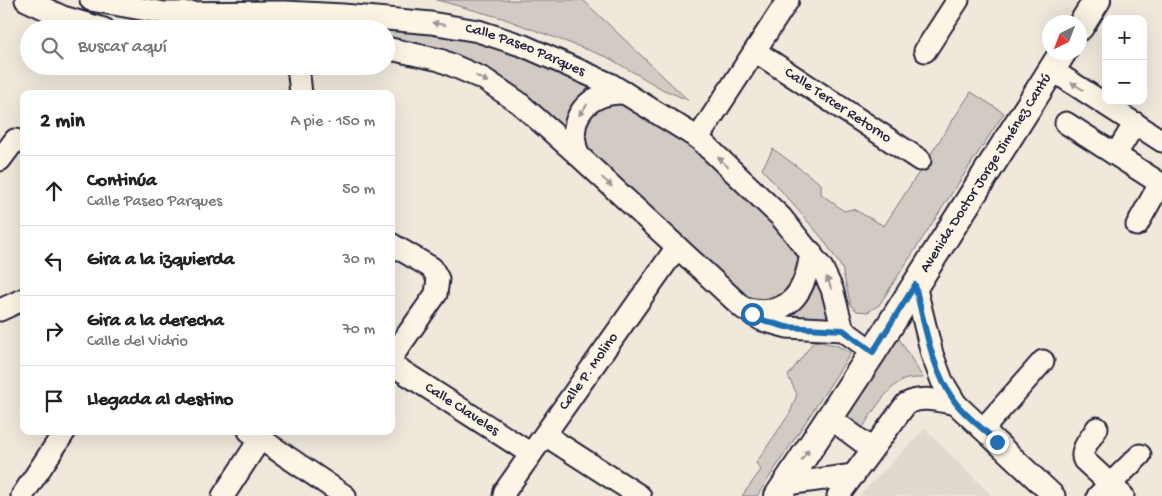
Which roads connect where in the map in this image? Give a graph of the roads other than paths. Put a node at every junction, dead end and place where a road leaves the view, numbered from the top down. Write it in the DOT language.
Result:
graph roads {
  1 [pos="26,0"];
  2 [pos="91,0"];
  3 [pos="788,0"];
  4 [pos="958,0"];
  5 [pos="1097,0"];
  6 [pos="1087,16"];
  7 [pos="73,20"];
  8 [pos="263,20"];
  9 [pos="395,22"];
  10 [pos="395,50"];
  11 [pos="755,51"];
  12 [pos="925,51"];
  13 [pos="1057,61"];
  14 [pos="299,75"];
  15 [pos="300,90"];
  16 [pos="624,93"];
  17 [pos="1066,123"];
  18 [pos="1135,123"];
  19 [pos="698,138"];
  20 [pos="20,141"];
  21 [pos="1162,141"];
  22 [pos="1116,154"];
  23 [pos="578,155"];
  24 [pos="0,160"];
  25 [pos="920,160"];
  26 [pos="1137,224"];
  27 [pos="395,246"];
  28 [pos="677,247"];
  29 [pos="811,252"];
  30 [pos="915,285"];
  31 [pos="20,301"];
  32 [pos="742,308"];
  33 [pos="0,310"];
  34 [pos="843,330"];
  35 [pos="395,352"];
  36 [pos="873,352"];
  37 [pos="1043,362"];
  38 [pos="395,367"];
  39 [pos="956,404"];
  40 [pos="830,418"];
  41 [pos="1097,428"];
  42 [pos="983,429"];
  43 [pos="62,435"];
  44 [pos="255,435"];
  45 [pos="545,435"];
  46 [pos="872,449"];
  47 [pos="531,454"];
  48 [pos="1140,454"];
  49 [pos="854,475"];
  50 [pos="782,490"];
  51 [pos="1111,492"];
  52 [pos="503,494"];
  53 [pos="22,496"];
  54 [pos="224,496"];
  55 [pos="345,496"];
  56 [pos="640,496"];
  57 [pos="838,496"];
  58 [pos="1054,496"];
  1 -- 7 [label="street"];
  2 -- 8 [label="street, Calle Paseo Parques"];
  3 -- 11 [label="street"];
  4 -- 12 [label="street"];
  5 -- 6 [label="main road"];
  16 -- 9 [label="street, Calle Paseo Parques, one-way"];
  10 -- 23 [label="street, one-way"];
  11 -- 19 [label="street"];
  11 -- 25 [label="street, Calle Tercer Retorno"];
  18 -- 13 [label="street, one-way"];
  13 -- 30 [label="main road, Avenida Doctor Jorge Jiménez Cantú"];
  14 -- 15 [label="street"];
  16 -- 19 [label="street, Calle Paseo Parques"];
  16 -- 23 [label="street, one-way"];
  17 -- 22 [label="street"];
  18 -- 21 [label="street"];
  18 -- 22 [label="street"];
  29 -- 19 [label="street, Calle Paseo Parques, one-way"];
  20 -- 24 [label="street"];
  22 -- 26 [label="street"];
  23 -- 28 [label="street, one-way"];
  27 -- 35 [label="street"];
  28 -- 32 [label="street"];
  28 -- 45 [label="street, Calle P. Molino"];
  29 -- 32 [label="street"];
  34 -- 29 [label="street, Calle Paseo Parques, one-way"];
  30 -- 36 [label="main road, Avenida Doctor Jorge Jiménez Cantú"];
  30 -- 39 [label="street"];
  31 -- 33 [label="street"];
  32 -- 34 [label="street"];
  34 -- 36 [label="street"];
  36 -- 40 [label="main road, Avenida Doctor Jorge Jiménez Cantú"];
  37 -- 42 [label="street"];
  38 -- 47 [label="street, Calle Claveles"];
  39 -- 42 [label="street"];
  39 -- 46 [label="street"];
  40 -- 46 [label="street"];
  50 -- 40 [label="main road, Avenida Doctor Jorge Jiménez Cantú, one-way"];
  41 -- 51 [label="street"];
  42 -- 58 [label="street"];
  43 -- 53 [label="street"];
  44 -- 54 [label="street"];
  44 -- 55 [label="street"];
  45 -- 47 [label="street, Calle P. Molino"];
  45 -- 56 [label="street"];
  46 -- 49 [label="street"];
  47 -- 52 [label="street, Calle P. Molino"];
  48 -- 51 [label="street"];
  49 -- 50 [label="street"];
  49 -- 57 [label="street"];
}
